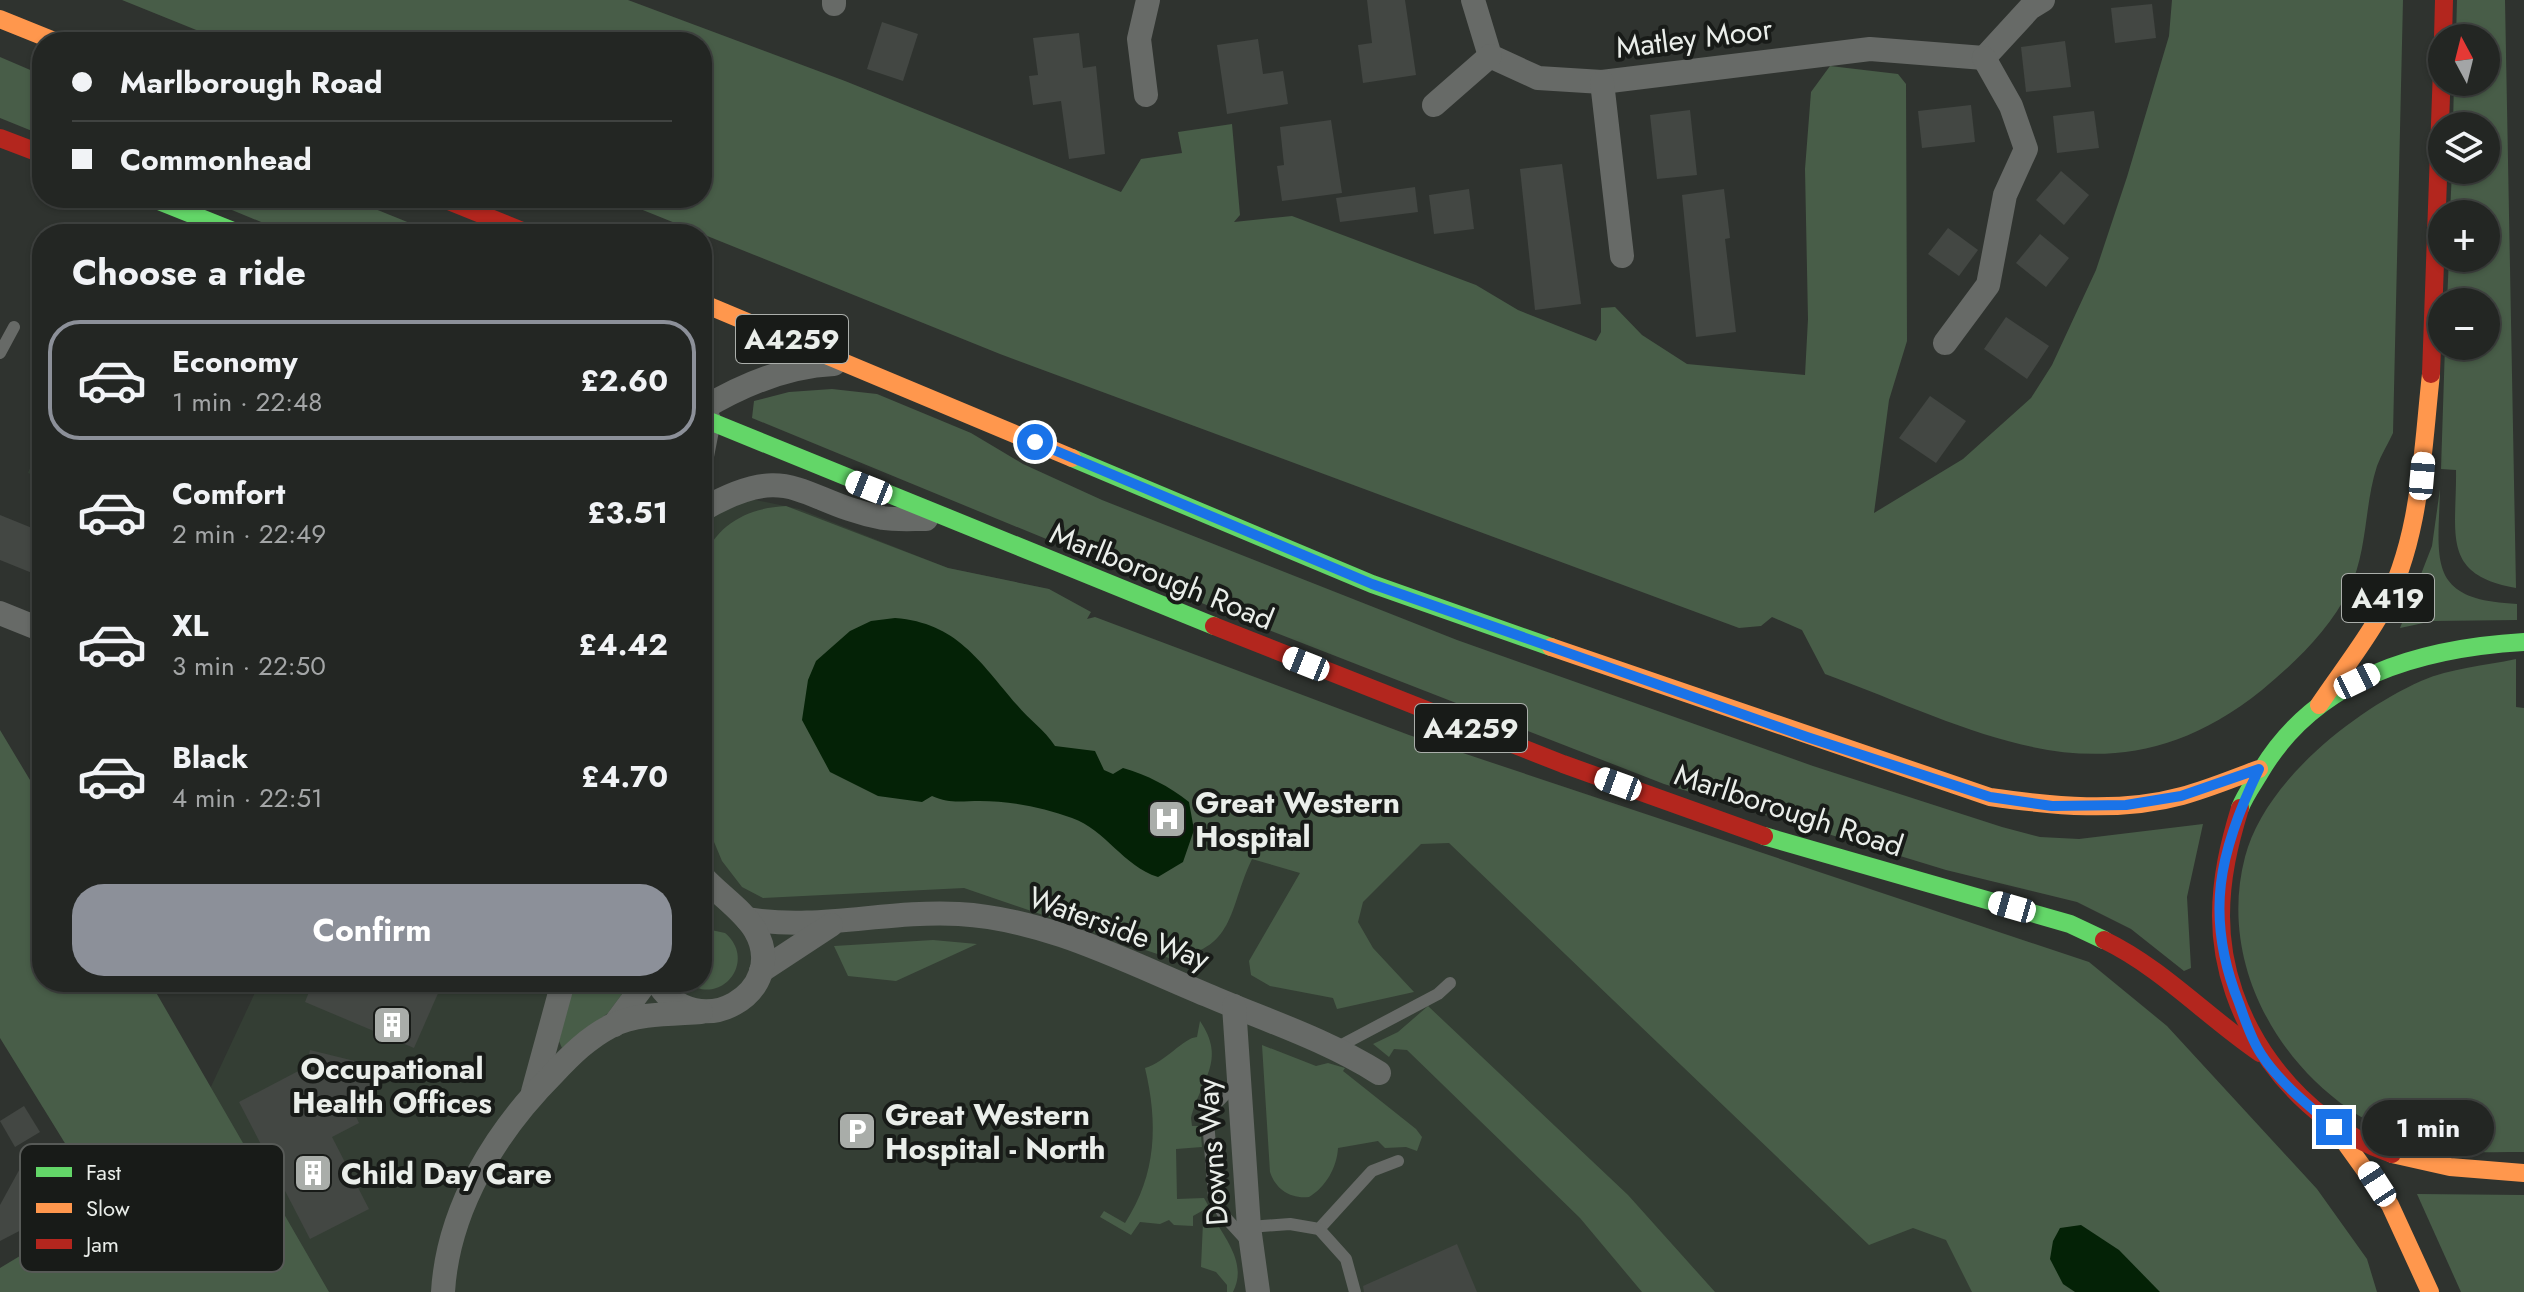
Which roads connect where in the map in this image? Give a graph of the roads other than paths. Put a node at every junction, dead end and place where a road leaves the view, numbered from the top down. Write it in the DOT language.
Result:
graph roads {
  1 [pos="1148,0"];
  2 [pos="1473,0"];
  3 [pos="2043,0"];
  4 [pos="2444,0"];
  5 [pos="0,19"];
  6 [pos="2443,24"];
  7 [pos="32,32"];
  8 [pos="1490,56"];
  9 [pos="1984,58"];
  10 [pos="1602,82"];
  11 [pos="1146,95"];
  12 [pos="2441,96"];
  13 [pos="1434,105"];
  14 [pos="0,138"];
  15 [pos="32,150"];
  16 [pos="175,208"];
  17 [pos="466,208"];
  18 [pos="214,224"];
  19 [pos="505,224"];
  20 [pos="1622,256"];
  21 [pos="712,307"];
  22 [pos="14,327"];
  23 [pos="1945,343"];
  24 [pos="0,353"];
  25 [pos="851,363"];
  26 [pos="712,406"];
  27 [pos="712,414"];
  28 [pos="712,505"];
  29 [pos="948,520"];
  30 [pos="0,613"];
  31 [pos="32,626"];
  32 [pos="2524,642"];
  33 [pos="2319,705"];
  34 [pos="2259,769"];
  35 [pos="712,886"];
  36 [pos="712,906"];
  37 [pos="740,914"];
  38 [pos="836,922"];
  39 [pos="761,971"];
  40 [pos="1450,983"];
  41 [pos="560,992"];
  42 [pos="639,992"];
  43 [pos="665,992"];
  44 [pos="1234,1006"];
  45 [pos="701,1012"];
  46 [pos="614,1025"];
  47 [pos="1336,1048"];
  48 [pos="2260,1053"];
  49 [pos="1379,1073"];
  50 [pos="1240,1079"];
  51 [pos="533,1094"];
  52 [pos="2334,1127"];
  53 [pos="1398,1161"];
  54 [pos="2524,1173"];
  55 [pos="1319,1229"];
  56 [pos="1250,1236"];
  57 [pos="443,1292"];
  58 [pos="1258,1292"];
  59 [pos="1355,1292"];
  60 [pos="2430,1292"];
  1 -- 11 [label="street"];
  2 -- 8 [label="street"];
  3 -- 9 [label="street"];
  4 -- 6 [label="main road"];
  5 -- 7 [label="main road"];
  8 -- 10 [label="street, Matley Moor"];
  8 -- 13 [label="street"];
  9 -- 10 [label="street, Matley Moor"];
  9 -- 23 [label="street"];
  10 -- 20 [label="street, Matley Moor"];
  12 -- 33 [label="main road, A419"];
  14 -- 15 [label="main road"];
  16 -- 18 [label="main road"];
  17 -- 19 [label="main road"];
  21 -- 25 [label="main road, A4259"];
  22 -- 24 [label="lane"];
  25 -- 26 [label="street"];
  25 -- 34 [label="main road, A4259"];
  27 -- 29 [label="main road, Marlborough Road / A4259"];
  28 -- 29 [label="street"];
  29 -- 48 [label="main road, Marlborough Road / A4259"];
  30 -- 31 [label="street"];
  32 -- 33 [label="main road"];
  33 -- 34 [label="main road"];
  34 -- 48 [label="main road"];
  35 -- 37 [label="street"];
  36 -- 37 [label="street, Waterside Way"];
  37 -- 38 [label="street, Waterside Way"];
  37 -- 39 [label="street"];
  38 -- 39 [label="street, Waterside Way"];
  38 -- 44 [label="street, Waterside Way"];
  39 -- 45 [label="street, Waterside Way"];
  40 -- 47 [label="lane"];
  41 -- 51 [label="street"];
  42 -- 46 [label="street"];
  43 -- 45 [label="street"];
  44 -- 47 [label="street, Waterside Way"];
  44 -- 50 [label="street, Downs Way"];
  45 -- 46 [label="street, Waterside Way"];
  46 -- 51 [label="street"];
  47 -- 49 [label="street, Waterside Way"];
  48 -- 52 [label="main road"];
  50 -- 56 [label="street, Downs Way"];
  50 -- 56 [label="lane"];
  51 -- 57 [label="street"];
  52 -- 54 [label="main road"];
  52 -- 60 [label="main road"];
  53 -- 55 [label="lane"];
  55 -- 56 [label="lane"];
  55 -- 59 [label="lane"];
  56 -- 58 [label="street, Downs Way"];
}
